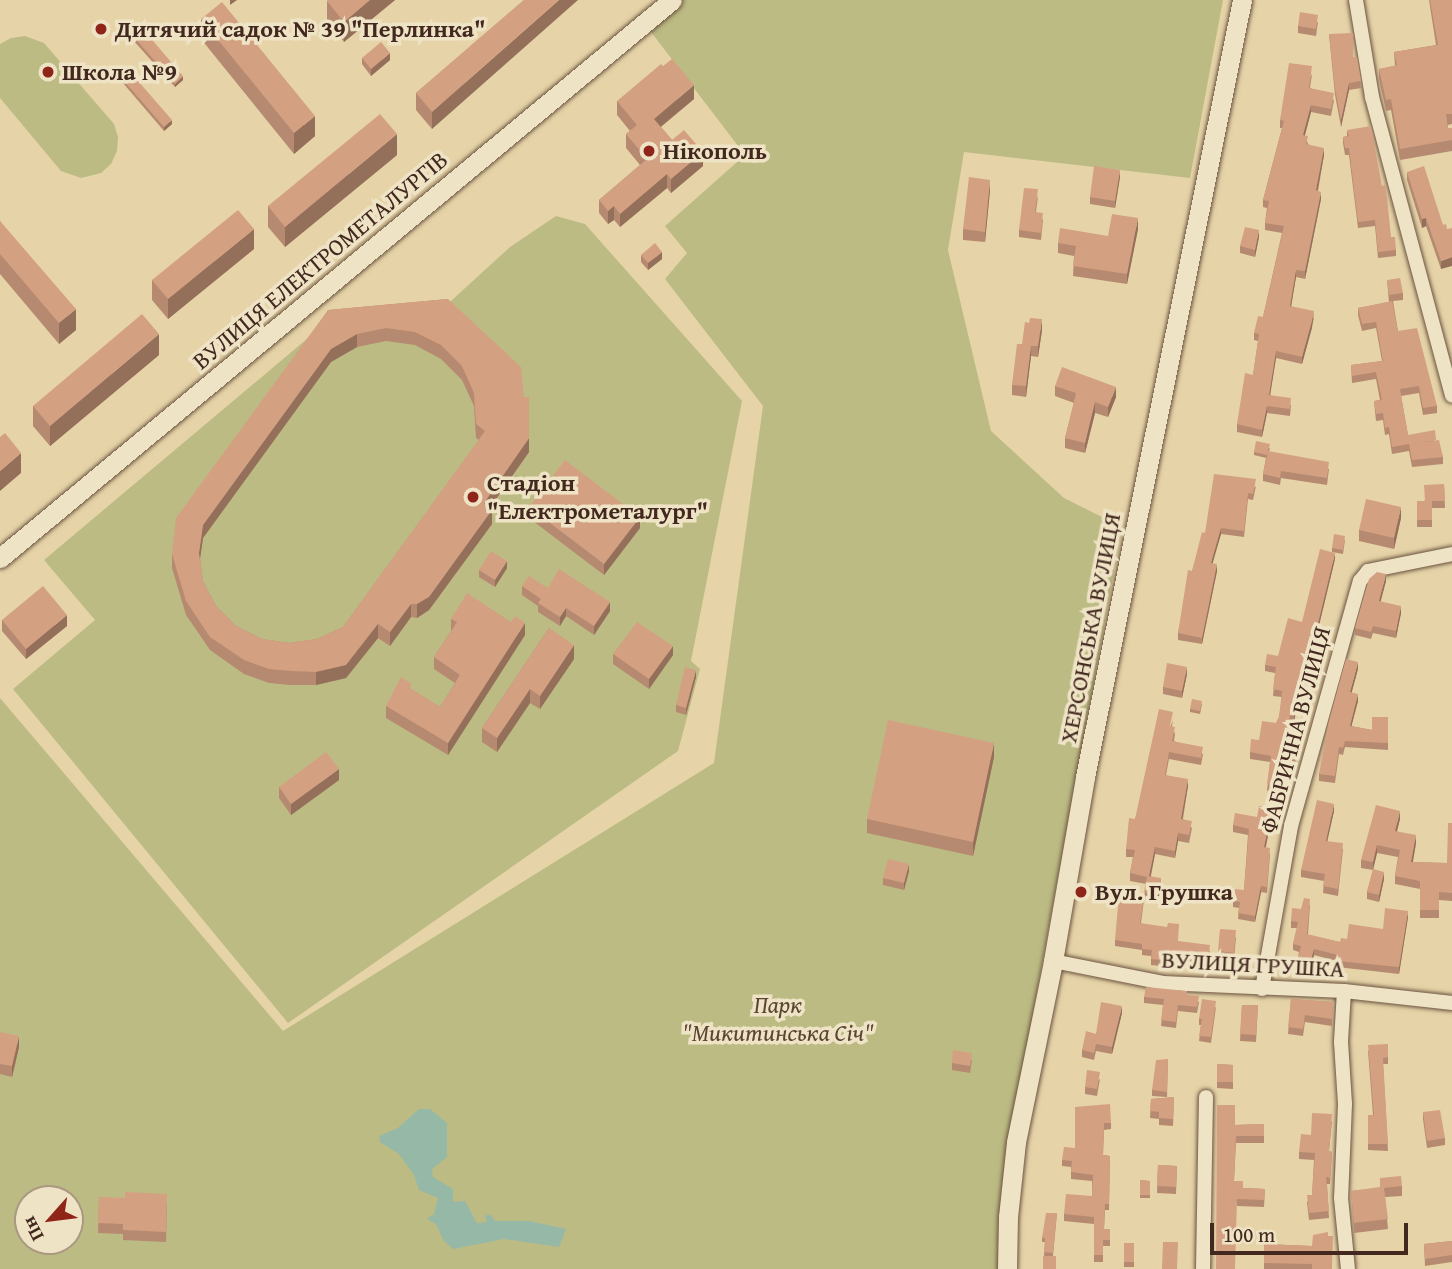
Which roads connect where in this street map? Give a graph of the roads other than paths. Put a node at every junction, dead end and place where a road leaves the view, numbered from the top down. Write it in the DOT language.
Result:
graph roads {
  1 [pos="671,0"];
  2 [pos="1242,0"];
  3 [pos="1356,0"];
  4 [pos="1452,395"];
  5 [pos="1452,554"];
  6 [pos="0,558"];
  7 [pos="1053,961"];
  8 [pos="1262,989"];
  9 [pos="1344,991"];
  10 [pos="1452,1003"];
  11 [pos="1206,1097"];
  12 [pos="1007,1269"];
  13 [pos="1203,1269"];
  14 [pos="1348,1269"];
  1 -- 6 [label="main road, ВУЛИЦЯ ЕЛЕКТРОМЕТАЛУРГІВ"];
  2 -- 7 [label="main road, ХЕРСОНСЬКА ВУЛИЦЯ"];
  3 -- 4 [label="street"];
  5 -- 8 [label="street, ФАБРИЧНА ВУЛИЦЯ"];
  7 -- 8 [label="street, ВУЛИЦЯ ГРУШКА"];
  7 -- 12 [label="main road, ХЕРСОНСЬКА ВУЛИЦЯ"];
  8 -- 9 [label="street, ВУЛИЦЯ ГРУШКА"];
  9 -- 10 [label="street, ВУЛИЦЯ ГРУШКА"];
  9 -- 14 [label="street"];
  11 -- 13 [label="street"];
}
